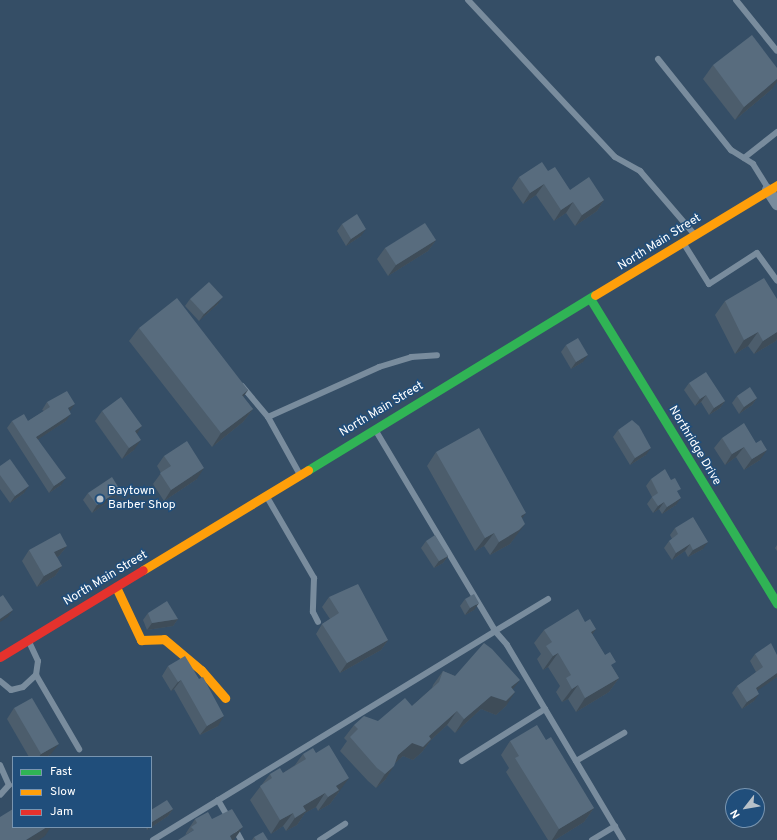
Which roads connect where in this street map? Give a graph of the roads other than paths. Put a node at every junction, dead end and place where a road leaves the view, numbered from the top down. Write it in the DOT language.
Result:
graph roads {
  1 [pos="468,0"];
  2 [pos="736,0"];
  3 [pos="777,51"];
  4 [pos="658,59"];
  5 [pos="777,132"];
  6 [pos="744,158"];
  7 [pos="773,187"];
  8 [pos="777,204"];
  9 [pos="695,235"];
  10 [pos="683,242"];
  11 [pos="777,281"];
  12 [pos="591,300"];
  13 [pos="437,355"];
  14 [pos="237,380"];
  15 [pos="268,417"];
  16 [pos="374,428"];
  17 [pos="299,473"];
  18 [pos="265,494"];
  19 [pos="116,588"];
  20 [pos="548,599"];
  21 [pos="777,604"];
  22 [pos="318,622"];
  23 [pos="495,631"];
  24 [pos="28,640"];
  25 [pos="0,657"];
  26 [pos="36,675"];
  27 [pos="0,681"];
  28 [pos="225,698"];
  29 [pos="545,709"];
  30 [pos="624,733"];
  31 [pos="79,749"];
  32 [pos="462,761"];
  33 [pos="576,761"];
  34 [pos="0,765"];
  35 [pos="0,795"];
  36 [pos="218,800"];
  37 [pos="345,824"];
  38 [pos="614,826"];
  39 [pos="153,840"];
  40 [pos="242,840"];
  41 [pos="320,840"];
  42 [pos="592,840"];
  43 [pos="623,840"];
  1 -- 9 [label="lane"];
  2 -- 3 [label="lane"];
  4 -- 6 [label="lane"];
  5 -- 6 [label="lane"];
  6 -- 7 [label="lane"];
  7 -- 8 [label="street"];
  7 -- 9 [label="main road, North Main Street"];
  9 -- 10 [label="main road, North Main Street"];
  10 -- 11 [label="lane"];
  10 -- 12 [label="main road, North Main Street"];
  12 -- 16 [label="main road, North Main Street"];
  12 -- 21 [label="main road, Northridge Drive"];
  13 -- 15 [label="lane"];
  14 -- 15 [label="lane"];
  15 -- 17 [label="lane"];
  16 -- 17 [label="main road, North Main Street"];
  16 -- 23 [label="lane"];
  17 -- 18 [label="main road, North Main Street"];
  18 -- 19 [label="main road, North Main Street"];
  18 -- 22 [label="lane"];
  19 -- 24 [label="main road, North Main Street"];
  19 -- 28 [label="main road"];
  20 -- 23 [label="lane"];
  23 -- 29 [label="lane"];
  23 -- 36 [label="lane"];
  24 -- 25 [label="main road, North Main Street"];
  24 -- 26 [label="lane"];
  26 -- 27 [label="lane"];
  26 -- 31 [label="lane"];
  29 -- 32 [label="lane"];
  29 -- 33 [label="lane"];
  30 -- 33 [label="lane"];
  33 -- 38 [label="lane"];
  34 -- 35 [label="lane"];
  36 -- 39 [label="lane"];
  36 -- 40 [label="lane"];
  37 -- 41 [label="lane"];
  38 -- 42 [label="lane"];
  38 -- 43 [label="lane"];
}
